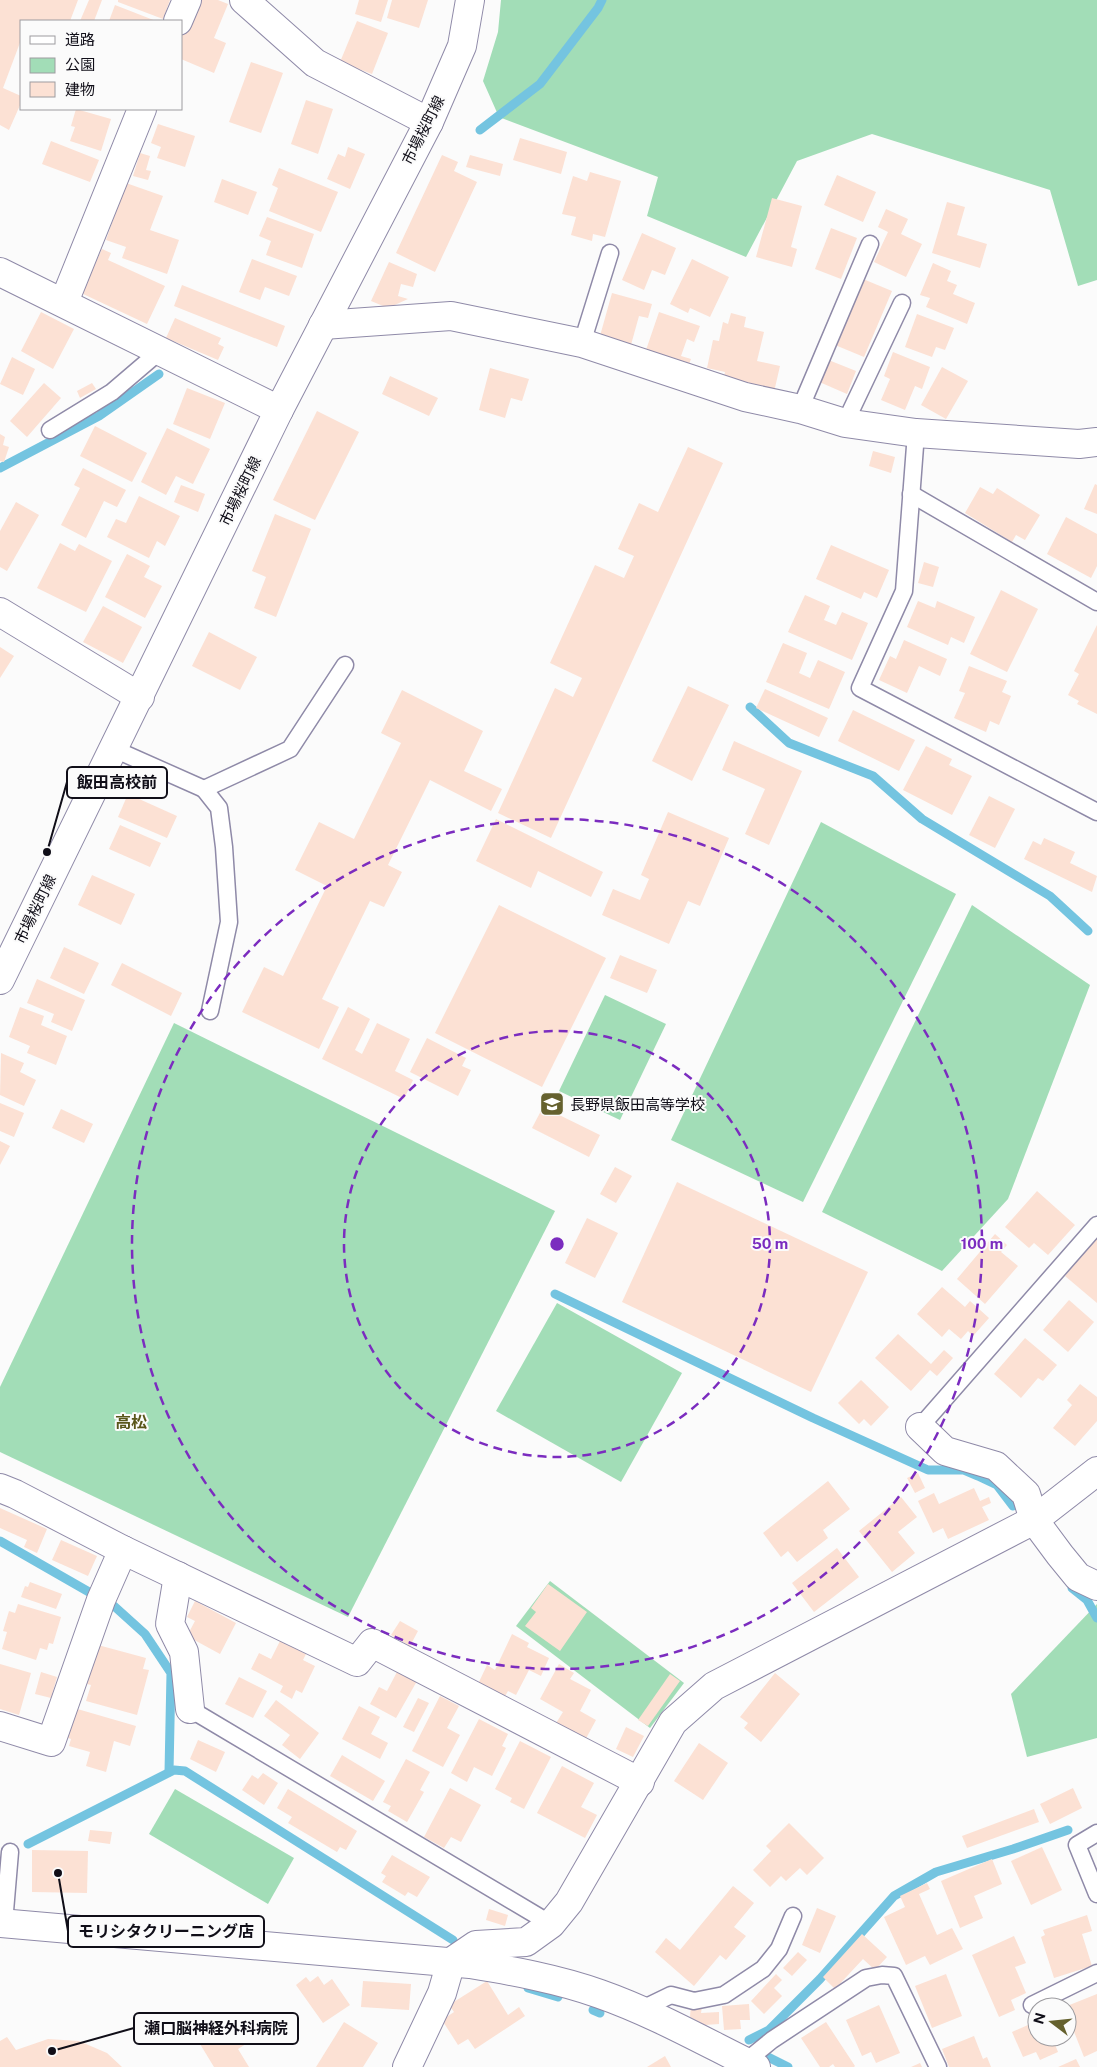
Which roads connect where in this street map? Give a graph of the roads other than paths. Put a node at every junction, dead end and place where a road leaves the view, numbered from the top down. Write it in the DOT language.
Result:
graph roads {
  1 [pos="186,0"];
  2 [pos="244,0"];
  3 [pos="470,0"];
  4 [pos="178,20"];
  5 [pos="142,110"];
  6 [pos="429,122"];
  7 [pos="870,244"];
  8 [pos="610,253"];
  9 [pos="0,272"];
  10 [pos="64,302"];
  11 [pos="902,303"];
  12 [pos="323,325"];
  13 [pos="582,343"];
  14 [pos="160,351"];
  15 [pos="800,409"];
  16 [pos="279,410"];
  17 [pos="845,423"];
  18 [pos="50,430"];
  19 [pos="916,433"];
  20 [pos="1091,448"];
  21 [pos="911,494"];
  22 [pos="1097,602"];
  23 [pos="0,612"];
  24 [pos="345,664"];
  25 [pos="140,697"];
  26 [pos="114,749"];
  27 [pos="204,789"];
  28 [pos="1097,812"];
  29 [pos="0,980"];
  30 [pos="210,1011"];
  31 [pos="1097,1225"];
  32 [pos="920,1428"];
  33 [pos="1097,1471"];
  34 [pos="0,1488"];
  35 [pos="1034,1520"];
  36 [pos="124,1550"];
  37 [pos="178,1576"];
  38 [pos="1097,1586"];
  39 [pos="190,1710"];
  40 [pos="0,1726"];
  41 [pos="640,1782"];
  42 [pos="1097,1833"];
  43 [pos="10,1852"];
  44 [pos="1097,1894"];
  45 [pos="794,1916"];
  46 [pos="2,1923"];
  47 [pos="551,1924"];
  48 [pos="451,1962"];
  49 [pos="1097,1973"];
  50 [pos="1048,1997"];
  51 [pos="640,2010"];
  52 [pos="750,2064"];
  53 [pos="407,2067"];
  54 [pos="938,2067"];
  1 -- 4 [label="street"];
  2 -- 6 [label="street"];
  3 -- 6 [label="street, 市場桜町線"];
  5 -- 10 [label="street"];
  6 -- 12 [label="street, 市場桜町線"];
  7 -- 15 [label="lane"];
  8 -- 13 [label="lane"];
  9 -- 10 [label="street"];
  10 -- 14 [label="street"];
  11 -- 17 [label="lane"];
  12 -- 13 [label="street"];
  12 -- 16 [label="street, 市場桜町線"];
  13 -- 15 [label="street"];
  14 -- 16 [label="street"];
  14 -- 18 [label="lane"];
  15 -- 17 [label="street"];
  16 -- 25 [label="street, 市場桜町線"];
  17 -- 19 [label="street"];
  19 -- 20 [label="street"];
  19 -- 21 [label="lane"];
  21 -- 22 [label="lane"];
  21 -- 28 [label="lane"];
  23 -- 25 [label="street"];
  24 -- 27 [label="lane"];
  25 -- 26 [label="street, 市場桜町線"];
  26 -- 27 [label="lane"];
  26 -- 29 [label="street, 市場桜町線"];
  27 -- 30 [label="lane"];
  31 -- 32 [label="lane"];
  32 -- 35 [label="street"];
  33 -- 35 [label="street"];
  34 -- 36 [label="street"];
  35 -- 38 [label="street"];
  35 -- 41 [label="street"];
  36 -- 37 [label="street"];
  36 -- 40 [label="street"];
  37 -- 39 [label="street"];
  37 -- 41 [label="street"];
  39 -- 47 [label="lane"];
  41 -- 47 [label="street"];
  42 -- 44 [label="lane"];
  43 -- 46 [label="lane"];
  45 -- 51 [label="lane"];
  46 -- 48 [label="street"];
  47 -- 48 [label="street"];
  48 -- 51 [label="street"];
  48 -- 53 [label="street"];
  49 -- 50 [label="lane"];
  51 -- 52 [label="street"];
  52 -- 54 [label="lane"];
}
